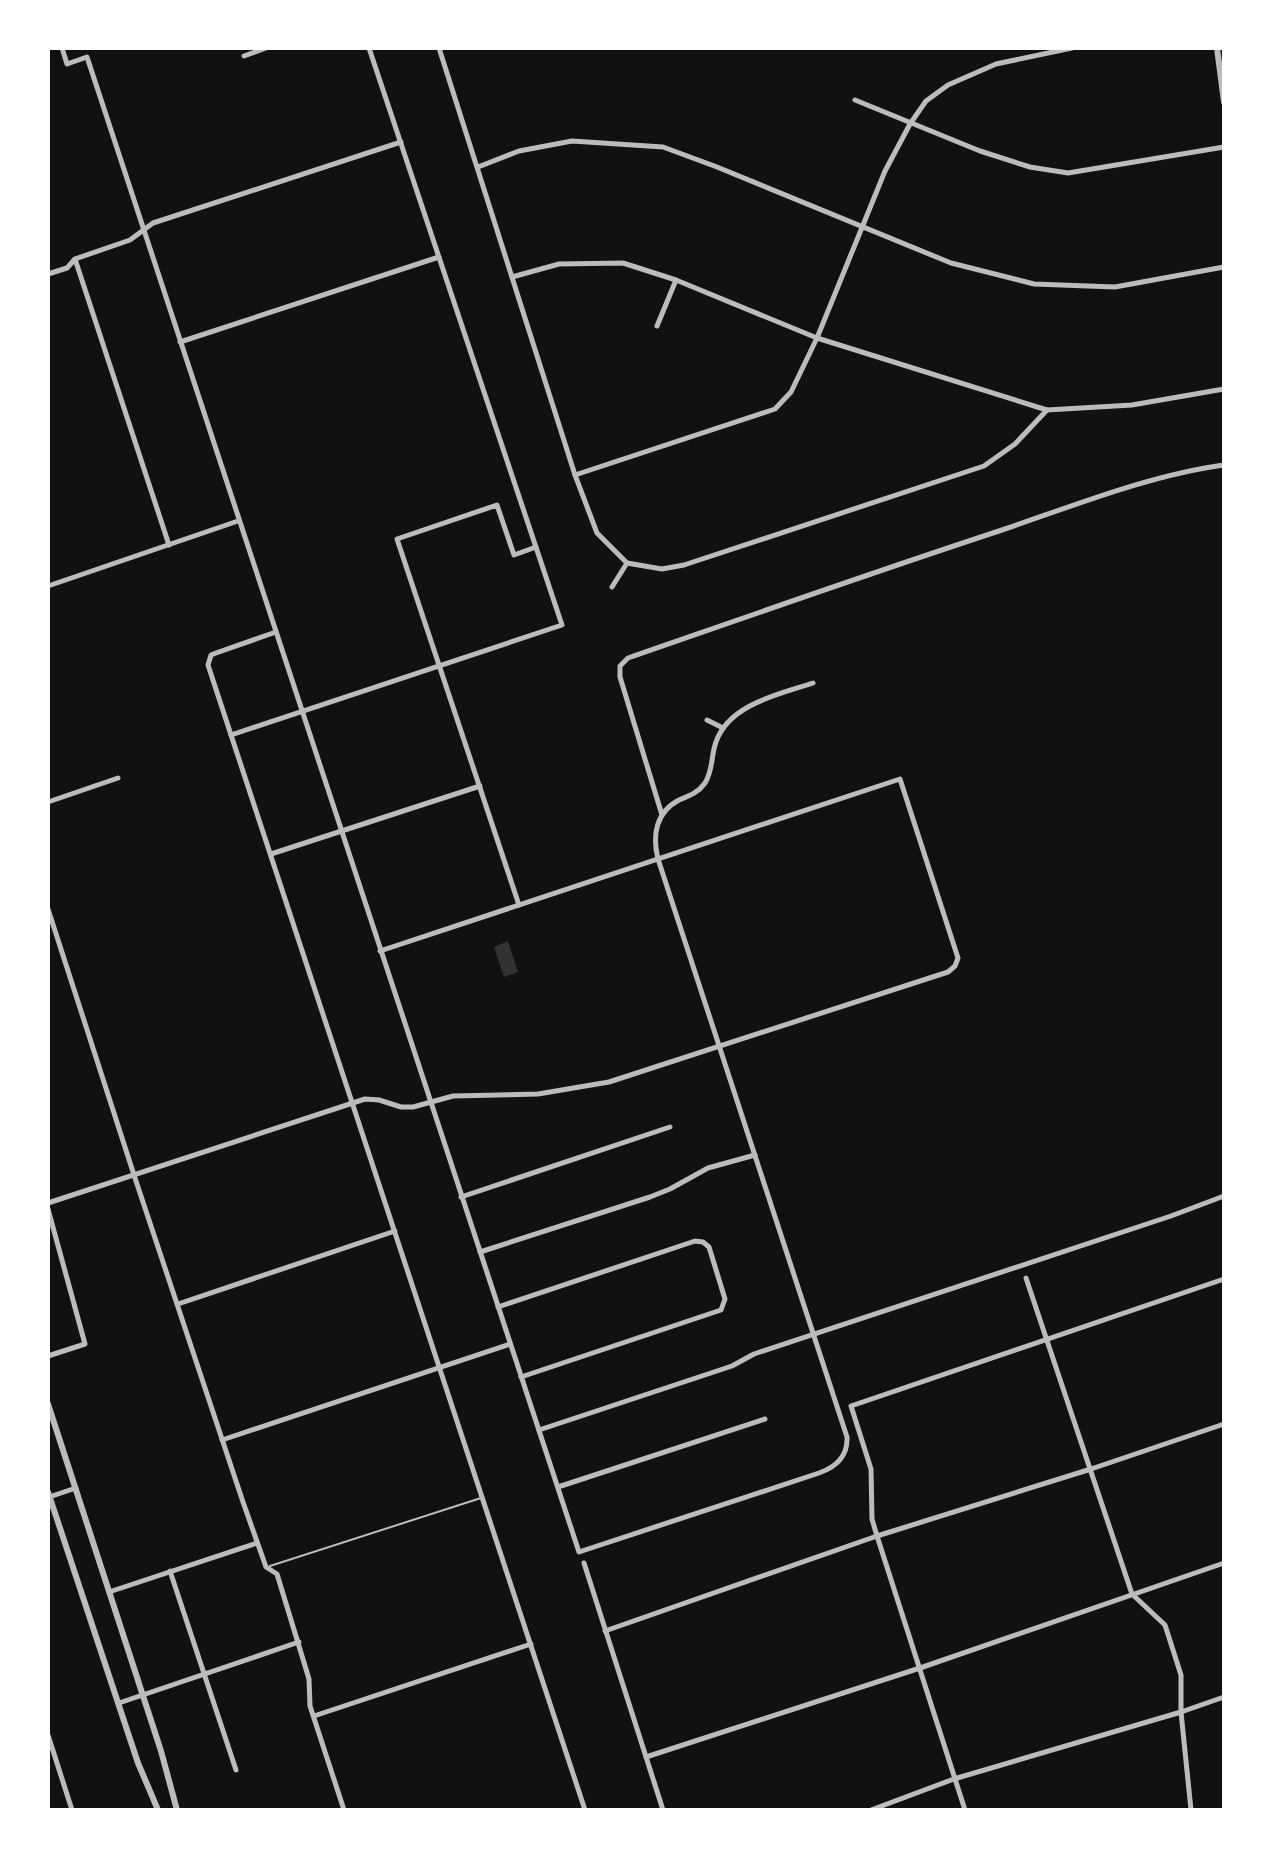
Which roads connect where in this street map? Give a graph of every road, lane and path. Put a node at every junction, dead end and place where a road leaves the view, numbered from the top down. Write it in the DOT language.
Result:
graph roads {
  1 [pos="62,48"];
  2 [pos="266,48"];
  3 [pos="369,48"];
  4 [pos="439,48"];
  5 [pos="1072,48"];
  6 [pos="1217,48"];
  7 [pos="244,56"];
  8 [pos="855,100"];
  9 [pos="1224,102"];
  10 [pos="910,124"];
  11 [pos="401,142"];
  12 [pos="1224,147"];
  13 [pos="478,167"];
  14 [pos="863,228"];
  15 [pos="143,230"];
  16 [pos="439,257"];
  17 [pos="75,259"];
  18 [pos="1224,267"];
  19 [pos="48,274"];
  20 [pos="512,277"];
  21 [pos="676,280"];
  22 [pos="657,326"];
  23 [pos="817,338"];
  24 [pos="180,342"];
  25 [pos="1224,389"];
  26 [pos="1047,410"];
  27 [pos="1224,465"];
  28 [pos="575,475"];
  29 [pos="238,521"];
  30 [pos="169,545"];
  31 [pos="536,547"];
  32 [pos="627,563"];
  33 [pos="48,586"];
  34 [pos="612,587"];
  35 [pos="276,632"];
  36 [pos="440,665"];
  37 [pos="813,683"];
  38 [pos="302,712"];
  39 [pos="707,720"];
  40 [pos="723,728"];
  41 [pos="231,735"];
  42 [pos="118,778"];
  43 [pos="480,786"];
  44 [pos="48,802"];
  45 [pos="662,815"];
  46 [pos="341,830"];
  47 [pos="271,854"];
  48 [pos="658,859"];
  49 [pos="519,905"];
  50 [pos="48,909"];
  51 [pos="380,951"];
  52 [pos="719,1046"];
  53 [pos="352,1103"];
  54 [pos="431,1103"];
  55 [pos="670,1127"];
  56 [pos="755,1155"];
  57 [pos="134,1175"];
  58 [pos="1224,1196"];
  59 [pos="461,1197"];
  60 [pos="48,1203"];
  61 [pos="48,1209"];
  62 [pos="395,1231"];
  63 [pos="480,1252"];
  64 [pos="1026,1278"];
  65 [pos="1224,1279"];
  66 [pos="178,1304"];
  67 [pos="498,1307"];
  68 [pos="815,1335"];
  69 [pos="1045,1339"];
  70 [pos="510,1344"];
  71 [pos="48,1356"];
  72 [pos="440,1367"];
  73 [pos="521,1377"];
  74 [pos="48,1404"];
  75 [pos="765,1419"];
  76 [pos="1224,1424"];
  77 [pos="539,1430"];
  78 [pos="222,1440"];
  79 [pos="1091,1469"];
  80 [pos="558,1487"];
  81 [pos="76,1488"];
  82 [pos="48,1495"];
  83 [pos="482,1497"];
  84 [pos="877,1536"];
  85 [pos="257,1543"];
  86 [pos="584,1563"];
  87 [pos="1224,1563"];
  88 [pos="266,1567"];
  89 [pos="170,1571"];
  90 [pos="109,1592"];
  91 [pos="1132,1594"];
  92 [pos="605,1631"];
  93 [pos="299,1642"];
  94 [pos="531,1644"];
  95 [pos="920,1668"];
  96 [pos="204,1674"];
  97 [pos="143,1695"];
  98 [pos="1224,1697"];
  99 [pos="119,1703"];
  100 [pos="1181,1712"];
  101 [pos="314,1716"];
  102 [pos="48,1735"];
  103 [pos="646,1757"];
  104 [pos="236,1770"];
  105 [pos="954,1779"];
  106 [pos="72,1810"];
  107 [pos="158,1810"];
  108 [pos="177,1810"];
  109 [pos="344,1810"];
  110 [pos="585,1810"];
  111 [pos="663,1810"];
  112 [pos="871,1810"];
  113 [pos="965,1810"];
  114 [pos="1191,1810"];
  1 -- 15 [label="street"];
  2 -- 7 [label="street"];
  3 -- 11 [label="street"];
  4 -- 13 [label="street"];
  5 -- 10 [label="street"];
  6 -- 9 [label="street"];
  8 -- 10 [label="street"];
  10 -- 12 [label="street"];
  10 -- 14 [label="street"];
  11 -- 15 [label="street"];
  11 -- 16 [label="street"];
  13 -- 14 [label="street"];
  13 -- 20 [label="street"];
  14 -- 18 [label="street"];
  14 -- 23 [label="street"];
  15 -- 17 [label="street"];
  15 -- 24 [label="street"];
  16 -- 24 [label="street"];
  16 -- 31 [label="street"];
  17 -- 19 [label="street"];
  17 -- 30 [label="street"];
  20 -- 21 [label="street"];
  20 -- 28 [label="street"];
  21 -- 22 [label="street"];
  21 -- 23 [label="street"];
  23 -- 26 [label="street"];
  23 -- 28 [label="street"];
  24 -- 29 [label="street"];
  25 -- 26 [label="street"];
  26 -- 32 [label="street"];
  27 -- 45 [label="street"];
  28 -- 32 [label="street"];
  29 -- 30 [label="street"];
  29 -- 35 [label="street"];
  30 -- 33 [label="street"];
  31 -- 36 [label="street"];
  31 -- 36 [label="street"];
  32 -- 34 [label="street"];
  35 -- 38 [label="street"];
  35 -- 41 [label="street"];
  36 -- 38 [label="street"];
  36 -- 43 [label="street"];
  37 -- 40 [label="street"];
  38 -- 41 [label="street"];
  38 -- 46 [label="street"];
  39 -- 40 [label="street"];
  40 -- 45 [label="street"];
  41 -- 47 [label="street"];
  42 -- 44 [label="street"];
  43 -- 46 [label="street"];
  43 -- 49 [label="street"];
  45 -- 48 [label="street"];
  46 -- 47 [label="street"];
  46 -- 51 [label="street"];
  47 -- 53 [label="street"];
  48 -- 49 [label="street"];
  48 -- 52 [label="street"];
  48 -- 52 [label="street"];
  49 -- 51 [label="street"];
  50 -- 57 [label="street"];
  51 -- 54 [label="street"];
  52 -- 54 [label="street"];
  52 -- 56 [label="street"];
  53 -- 54 [label="street"];
  53 -- 57 [label="street"];
  53 -- 62 [label="street"];
  54 -- 59 [label="street"];
  55 -- 59 [label="street"];
  56 -- 63 [label="street"];
  56 -- 68 [label="street"];
  57 -- 60 [label="street"];
  57 -- 66 [label="street"];
  58 -- 68 [label="street"];
  59 -- 63 [label="street"];
  61 -- 71 [label="street"];
  62 -- 66 [label="street"];
  62 -- 72 [label="street"];
  63 -- 67 [label="street"];
  64 -- 69 [label="street"];
  65 -- 69 [label="street"];
  66 -- 78 [label="street"];
  67 -- 70 [label="street"];
  67 -- 73 [label="street"];
  68 -- 77 [label="street"];
  68 -- 80 [label="street"];
  69 -- 79 [label="street"];
  69 -- 84 [label="street"];
  70 -- 72 [label="street"];
  70 -- 73 [label="street"];
  72 -- 78 [label="street"];
  72 -- 83 [label="street"];
  73 -- 77 [label="street"];
  74 -- 81 [label="street"];
  75 -- 80 [label="street"];
  76 -- 79 [label="street"];
  77 -- 80 [label="street"];
  78 -- 85 [label="street"];
  79 -- 84 [label="street"];
  79 -- 91 [label="street"];
  81 -- 82 [label="street"];
  81 -- 90 [label="street"];
  82 -- 99 [label="street"];
  83 -- 88 [label="lane"];
  83 -- 94 [label="street"];
  84 -- 92 [label="street"];
  84 -- 95 [label="street"];
  85 -- 88 [label="street"];
  85 -- 89 [label="street"];
  86 -- 92 [label="street"];
  87 -- 91 [label="street"];
  88 -- 93 [label="street"];
  89 -- 90 [label="street"];
  89 -- 96 [label="street"];
  90 -- 97 [label="street"];
  91 -- 95 [label="street"];
  91 -- 100 [label="street"];
  92 -- 103 [label="street"];
  93 -- 96 [label="street"];
  93 -- 101 [label="street"];
  94 -- 101 [label="street"];
  94 -- 110 [label="street"];
  95 -- 103 [label="street"];
  95 -- 105 [label="street"];
  96 -- 97 [label="street"];
  96 -- 104 [label="street"];
  97 -- 99 [label="street"];
  97 -- 108 [label="street"];
  98 -- 100 [label="street"];
  99 -- 107 [label="street"];
  100 -- 105 [label="street"];
  100 -- 114 [label="street"];
  101 -- 109 [label="street"];
  102 -- 106 [label="street"];
  103 -- 111 [label="street"];
  105 -- 112 [label="street"];
  105 -- 113 [label="street"];
}
